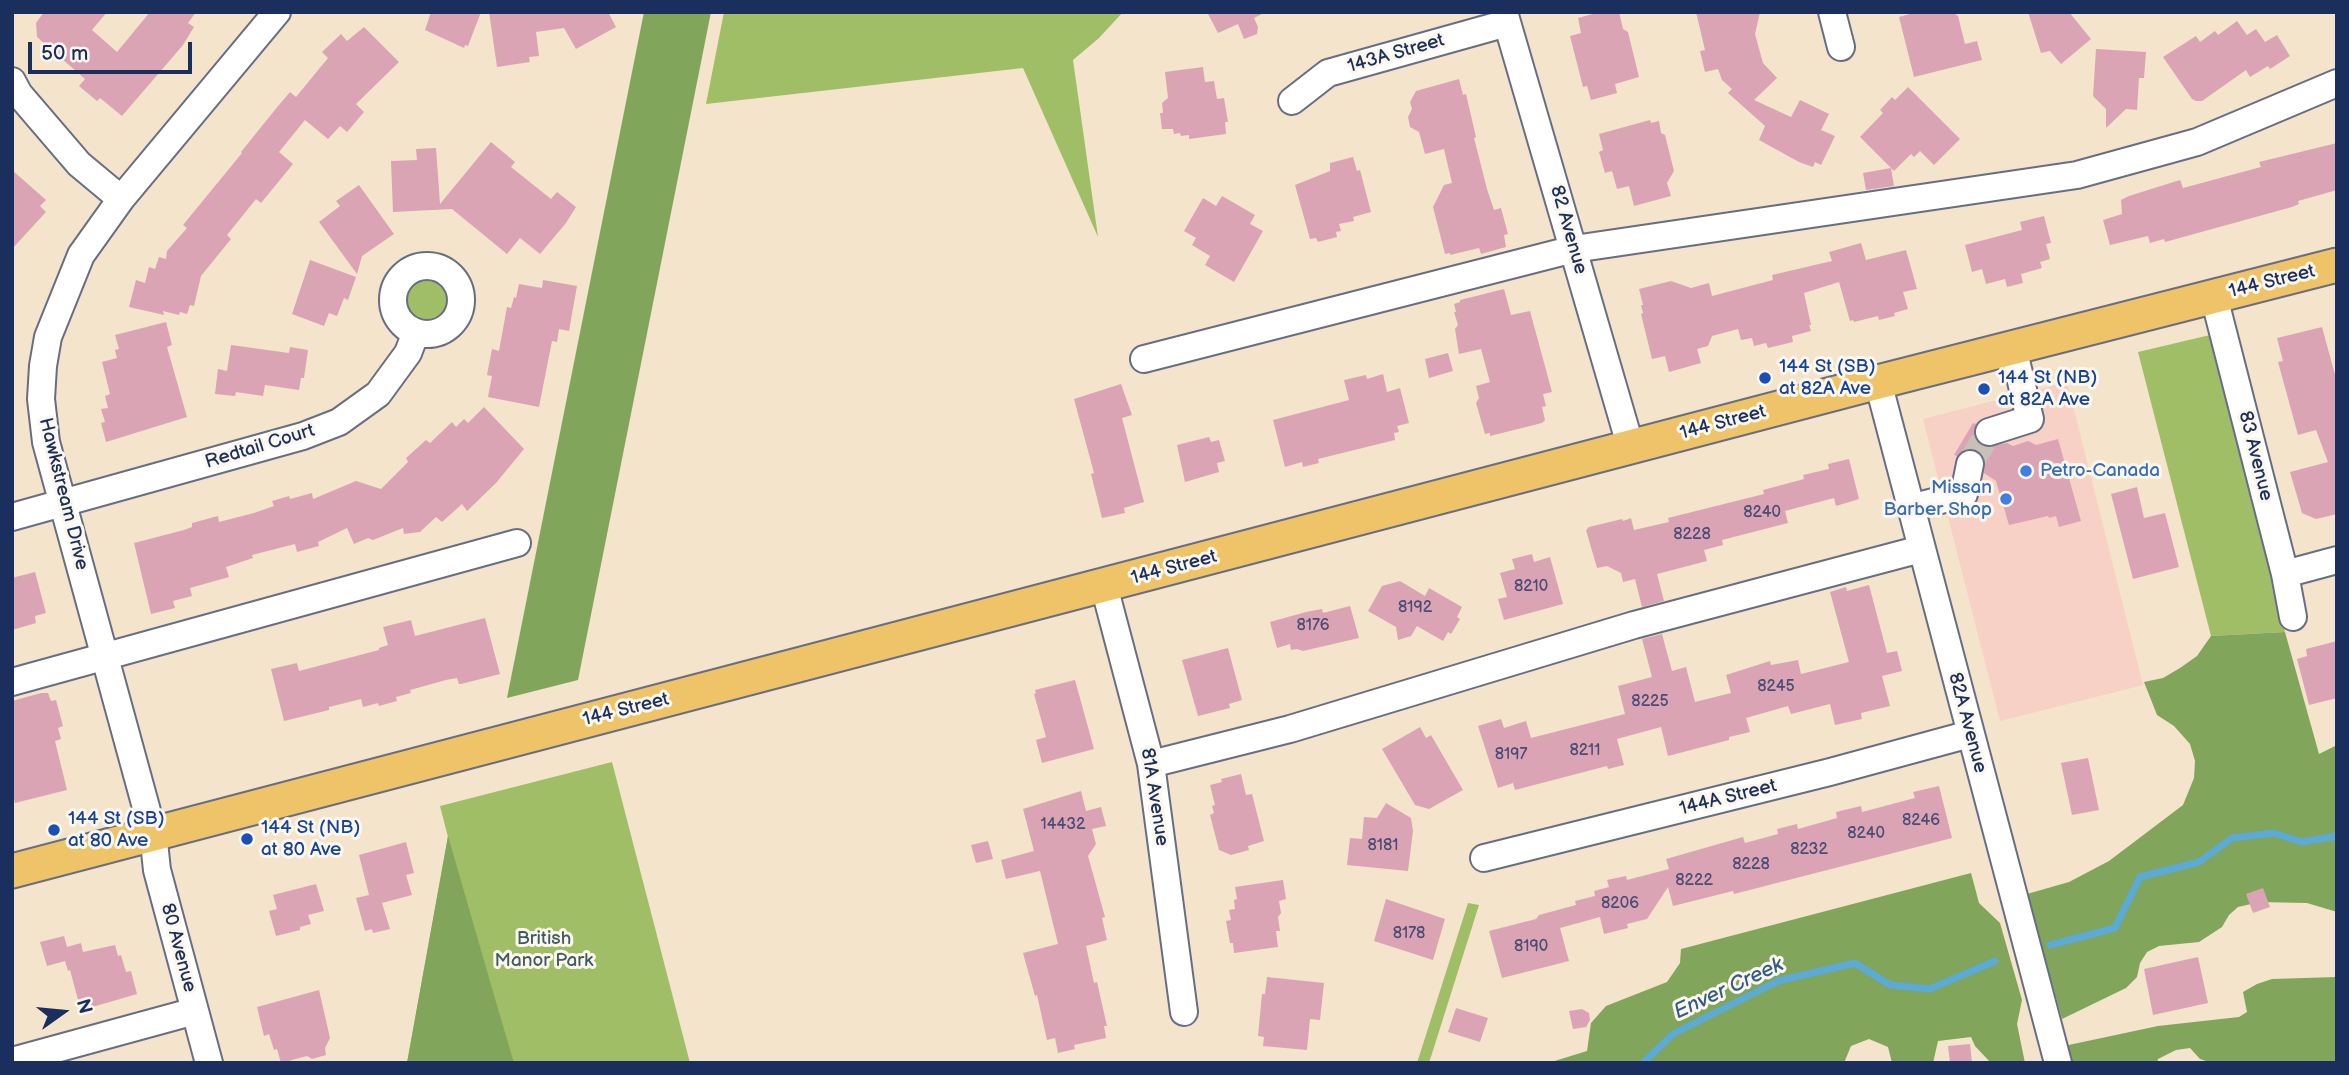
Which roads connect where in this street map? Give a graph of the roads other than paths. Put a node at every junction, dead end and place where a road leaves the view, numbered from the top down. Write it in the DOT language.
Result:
graph roads {
  1 [pos="277,12"];
  2 [pos="1832,12"];
  3 [pos="1506,18"];
  4 [pos="1841,47"];
  5 [pos="12,81"];
  6 [pos="2337,83"];
  7 [pos="1292,101"];
  8 [pos="121,199"];
  9 [pos="1574,249"];
  10 [pos="2337,265"];
  11 [pos="2214,297"];
  12 [pos="416,332"];
  13 [pos="2013,348"];
  14 [pos="1143,359"];
  15 [pos="1878,382"];
  16 [pos="1989,432"];
  17 [pos="1630,448"];
  18 [pos="1970,464"];
  19 [pos="63,503"];
  20 [pos="1910,508"];
  21 [pos="12,517"];
  22 [pos="517,543"];
  23 [pos="1921,549"];
  24 [pos="2337,560"];
  25 [pos="2286,574"];
  26 [pos="1104,586"];
  27 [pos="2293,617"];
  28 [pos="105,657"];
  29 [pos="12,682"];
  30 [pos="1970,734"];
  31 [pos="1151,764"];
  32 [pos="153,833"];
  33 [pos="1484,858"];
  34 [pos="12,871"];
  35 [pos="195,1011"];
  36 [pos="1184,1012"];
  37 [pos="12,1061"];
  38 [pos="209,1063"];
  39 [pos="2058,1063"];
  1 -- 8 [label="street, Hawkstream Drive"];
  2 -- 4 [label="street"];
  3 -- 7 [label="street, 143A Street"];
  3 -- 9 [label="street, 82 Avenue"];
  5 -- 8 [label="street"];
  6 -- 9 [label="street"];
  8 -- 19 [label="street, Hawkstream Drive"];
  9 -- 14 [label="street"];
  9 -- 17 [label="street, 82 Avenue"];
  10 -- 11 [label="main road, 144 Street"];
  11 -- 13 [label="main road, 144 Street"];
  11 -- 25 [label="street, 83 Avenue"];
  12 -- 19 [label="street, Redtail Court"];
  13 -- 15 [label="main road, 144 Street"];
  13 -- 16 [label="street"];
  15 -- 17 [label="main road, 144 Street"];
  15 -- 20 [label="street, 82A Avenue"];
  17 -- 26 [label="main road, 144 Street"];
  18 -- 20 [label="street"];
  19 -- 21 [label="street, Redtail Court"];
  19 -- 28 [label="street, Hawkstream Drive"];
  20 -- 23 [label="street, 82A Avenue"];
  22 -- 28 [label="street"];
  23 -- 30 [label="street, 82A Avenue"];
  23 -- 31 [label="street"];
  24 -- 25 [label="street"];
  25 -- 27 [label="street, 83 Avenue"];
  26 -- 31 [label="street, 81A Avenue"];
  26 -- 32 [label="main road, 144 Street"];
  28 -- 29 [label="street"];
  28 -- 32 [label="street, Hawkstream Drive"];
  30 -- 33 [label="street, 144A Street"];
  30 -- 39 [label="street, 82A Avenue"];
  31 -- 36 [label="street, 81A Avenue"];
  32 -- 34 [label="main road, 144 Street"];
  32 -- 35 [label="street, 80 Avenue"];
  35 -- 37 [label="street"];
  35 -- 38 [label="street, 80 Avenue"];
}
